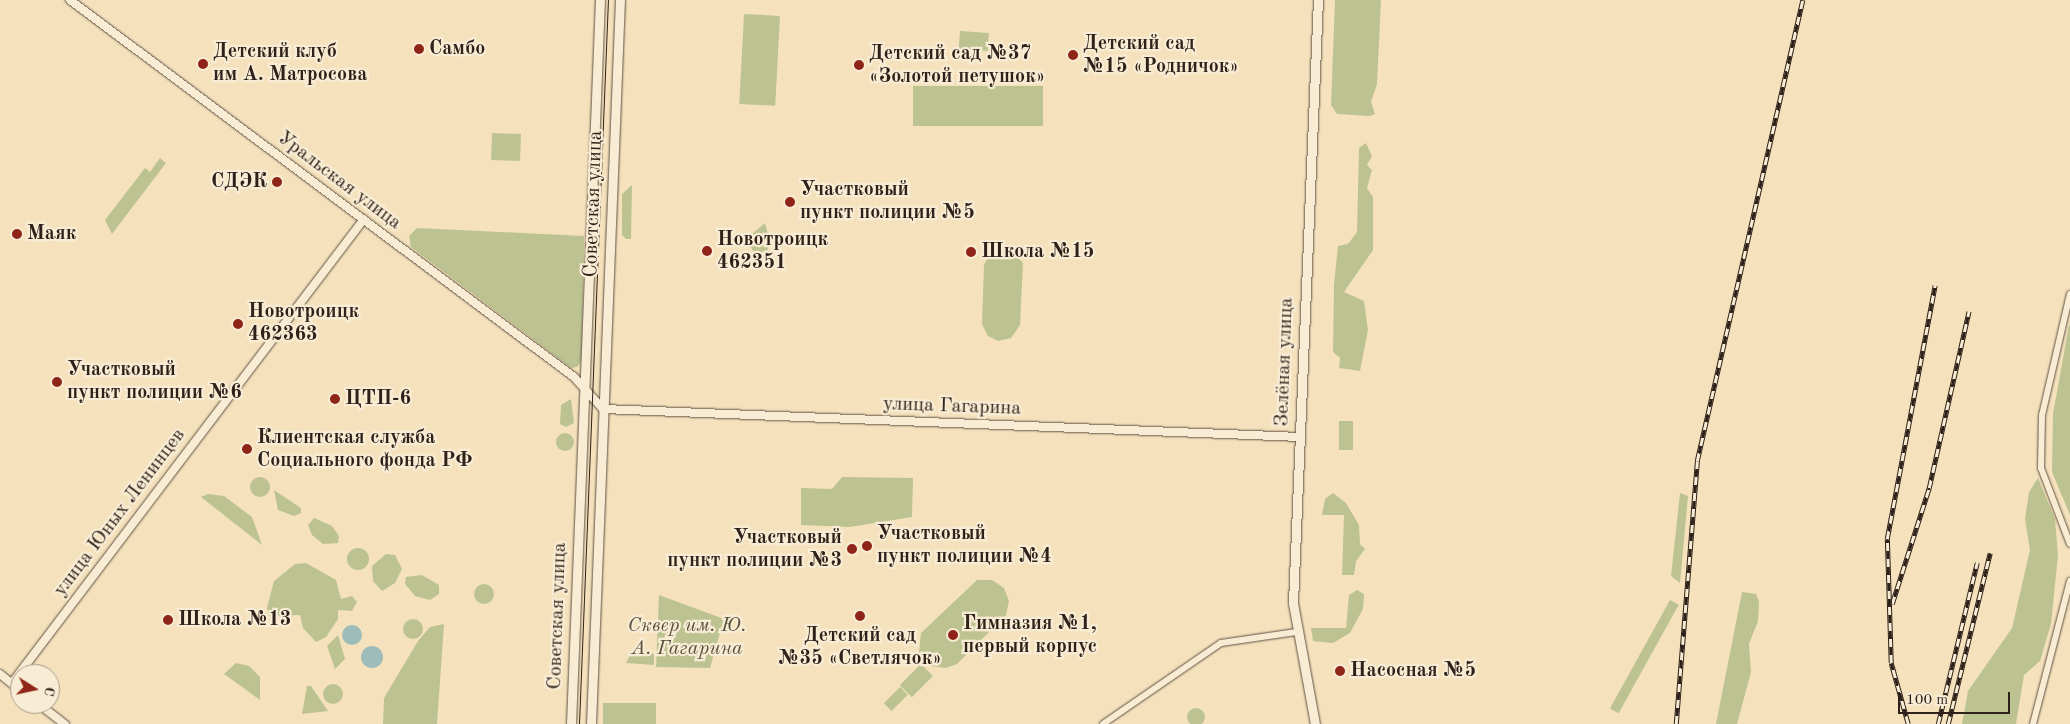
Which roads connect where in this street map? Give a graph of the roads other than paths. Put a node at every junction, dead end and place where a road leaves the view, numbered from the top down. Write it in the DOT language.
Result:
graph roads {
  1 [pos="70,0"];
  2 [pos="600,0"];
  3 [pos="620,0"];
  4 [pos="1318,0"];
  5 [pos="364,219"];
  6 [pos="2070,294"];
  7 [pos="586,390"];
  8 [pos="603,409"];
  9 [pos="1299,437"];
  10 [pos="2070,544"];
  11 [pos="2070,581"];
  12 [pos="1296,632"];
  13 [pos="26,664"];
  14 [pos="52,714"];
  15 [pos="65,724"];
  16 [pos="571,724"];
  17 [pos="591,724"];
  18 [pos="1103,724"];
  19 [pos="1315,724"];
  20 [pos="2033,724"];
  1 -- 5 [label="street, Уральская улица"];
  2 -- 7 [label="main road, Советская улица"];
  3 -- 8 [label="main road, Советская улица"];
  4 -- 9 [label="main road, Зелёная улица"];
  5 -- 7 [label="street, Уральская улица"];
  5 -- 13 [label="street, улица Юных Ленинцев"];
  6 -- 10 [label="street"];
  7 -- 8 [label="street"];
  7 -- 16 [label="main road, Советская улица"];
  8 -- 9 [label="street, улица Гагарина"];
  8 -- 17 [label="main road, Советская улица"];
  9 -- 12 [label="main road, Зелёная улица"];
  11 -- 20 [label="street"];
  12 -- 18 [label="street"];
  12 -- 19 [label="main road, Зелёная улица"];
  14 -- 15 [label="street"];
}
